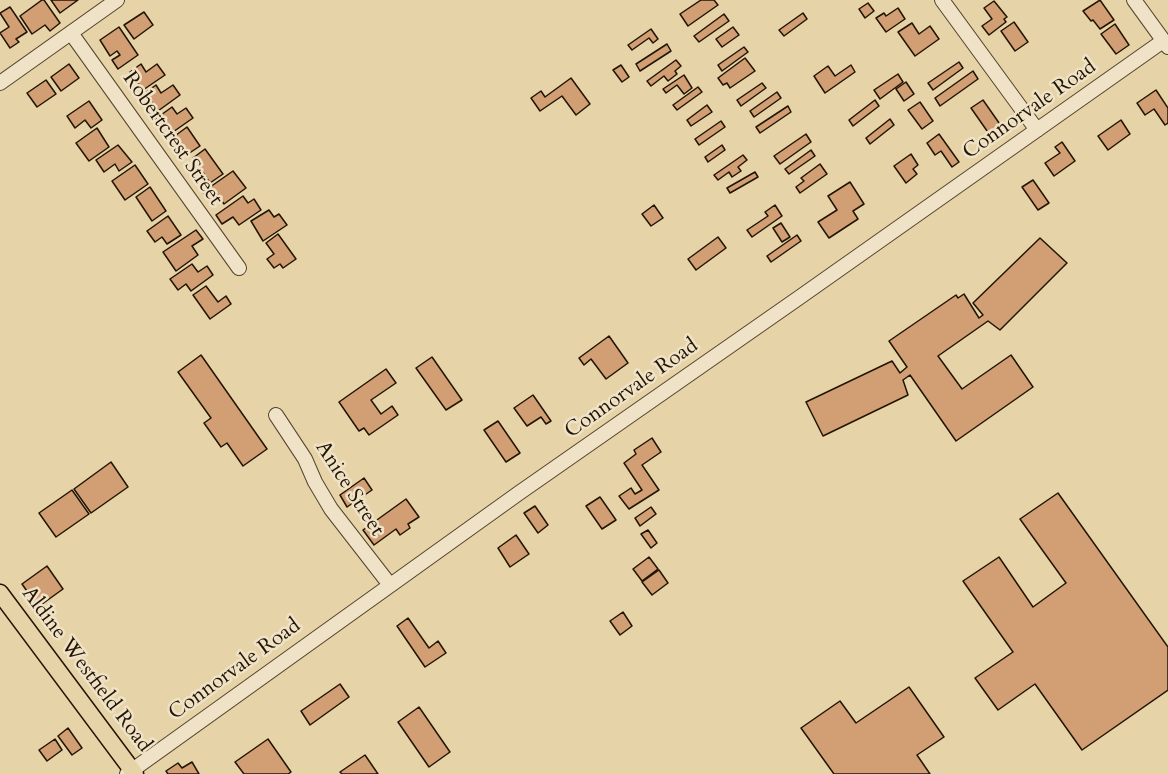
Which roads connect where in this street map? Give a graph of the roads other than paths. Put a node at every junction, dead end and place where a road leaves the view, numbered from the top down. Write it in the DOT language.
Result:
graph roads {
  1 [pos="117,0"];
  2 [pos="942,0"];
  3 [pos="1134,0"];
  4 [pos="71,33"];
  5 [pos="1166,44"];
  6 [pos="0,83"];
  7 [pos="1038,130"];
  8 [pos="239,268"];
  9 [pos="276,415"];
  10 [pos="390,585"];
  11 [pos="0,593"];
  12 [pos="131,773"];
  1 -- 4 [label="street"];
  2 -- 7 [label="street"];
  3 -- 5 [label="street"];
  4 -- 6 [label="street"];
  4 -- 8 [label="street, Robertcrest Street"];
  5 -- 7 [label="street, Connorvale Road"];
  7 -- 10 [label="street, Connorvale Road"];
  9 -- 10 [label="street, Anice Street"];
  10 -- 12 [label="street, Connorvale Road"];
  11 -- 12 [label="main road, Aldine Westfield Road"];
}
